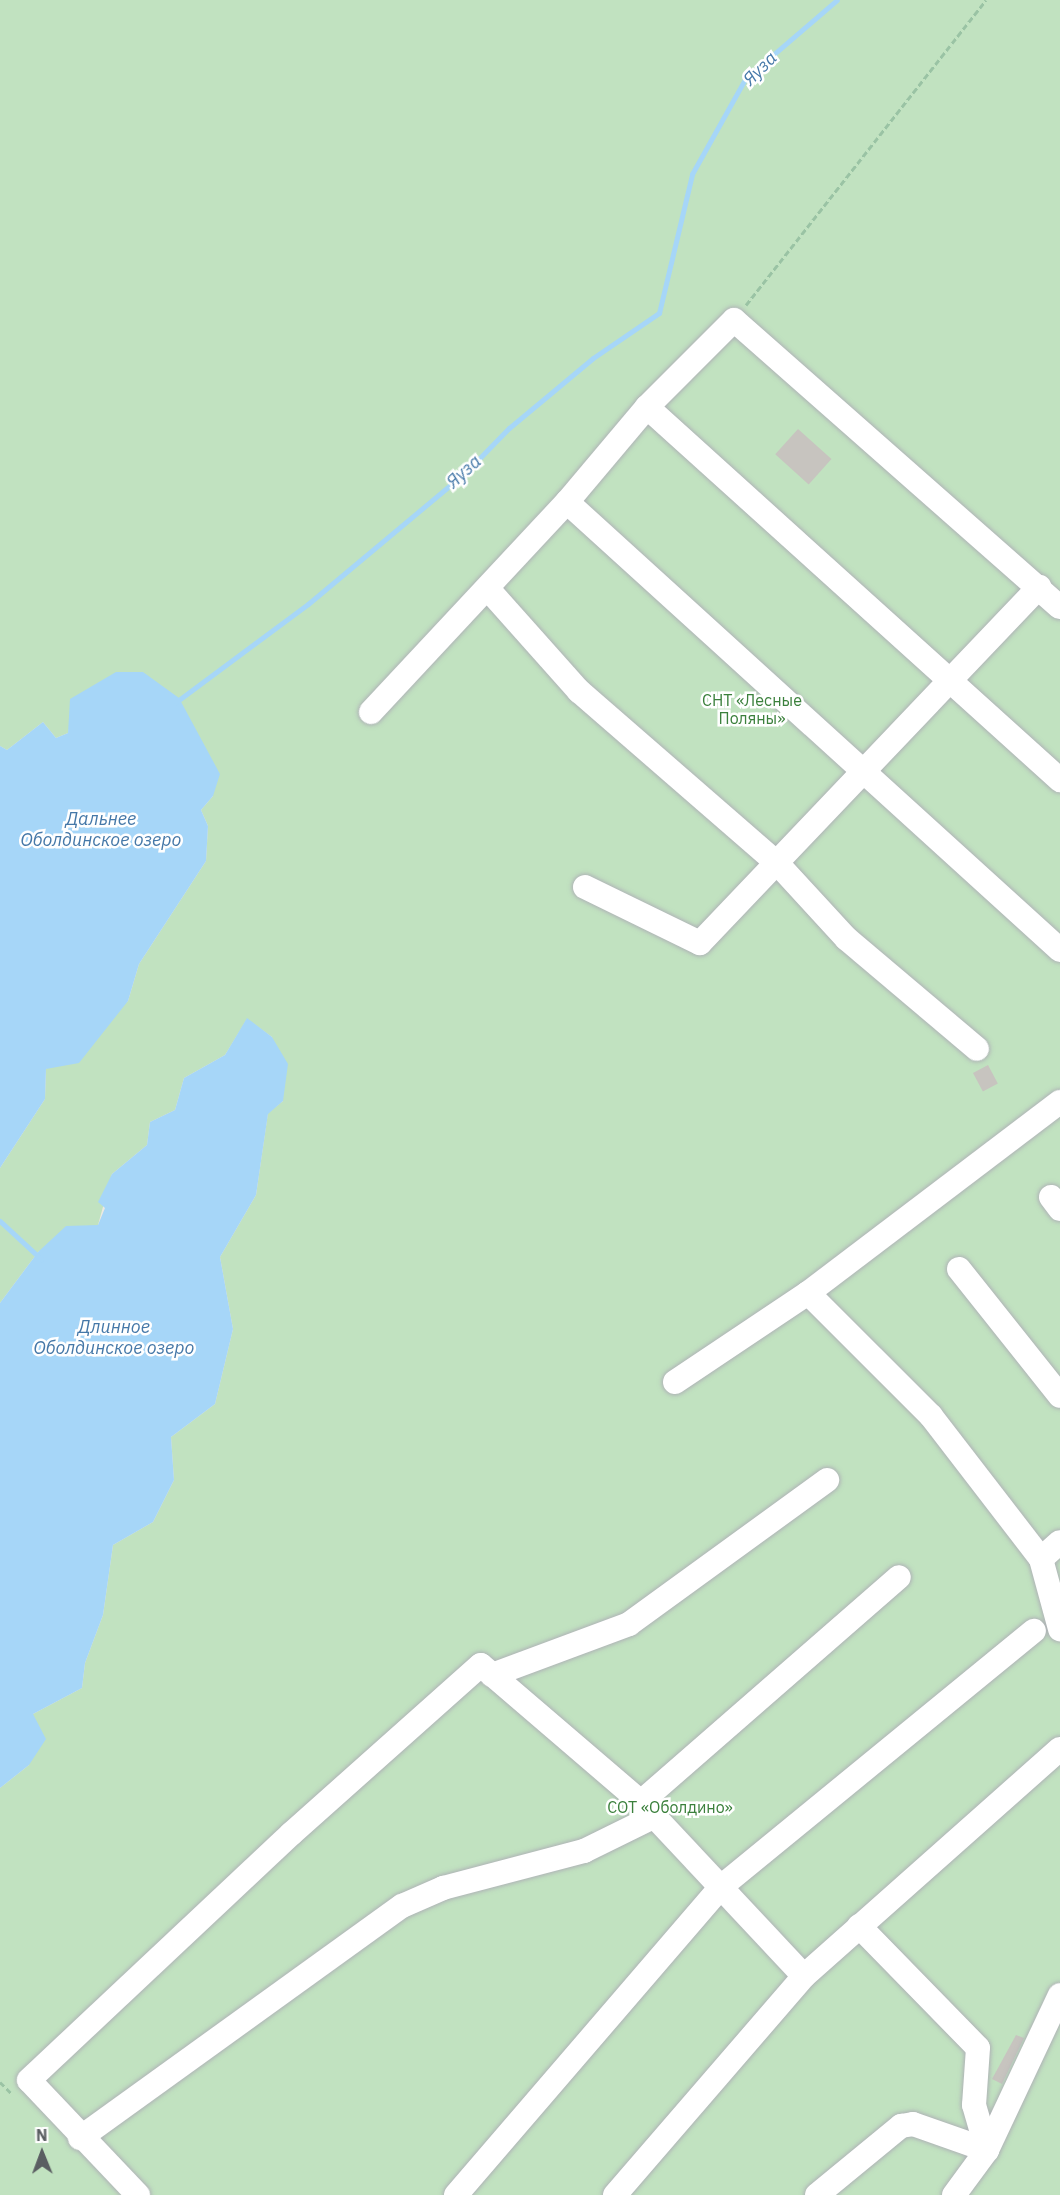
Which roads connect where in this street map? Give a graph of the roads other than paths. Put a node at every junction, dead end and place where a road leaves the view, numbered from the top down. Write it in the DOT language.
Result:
graph roads {
  1 [pos="647,407"];
  2 [pos="567,502"];
  3 [pos="1039,587"];
  4 [pos="488,589"];
  5 [pos="1060,607"];
  6 [pos="948,681"];
  7 [pos="371,712"];
  8 [pos="863,772"];
  9 [pos="1060,780"];
  10 [pos="777,863"];
  11 [pos="585,887"];
  12 [pos="1060,950"];
  13 [pos="977,1049"];
  14 [pos="1060,1102"];
  15 [pos="958,1269"];
  16 [pos="808,1293"];
  17 [pos="675,1382"];
  18 [pos="1060,1396"];
  19 [pos="826,1480"];
  20 [pos="1060,1542"];
  21 [pos="1041,1559"];
  22 [pos="899,1577"];
  23 [pos="1060,1629"];
  24 [pos="1034,1630"];
  25 [pos="492,1675"];
  26 [pos="1060,1749"];
  27 [pos="647,1810"];
  28 [pos="722,1886"];
  29 [pos="859,1926"];
  30 [pos="804,1976"];
  31 [pos="1060,1995"];
  32 [pos="80,2138"];
  33 [pos="987,2150"];
  34 [pos="138,2195"];
  35 [pos="456,2195"];
  36 [pos="615,2195"];
  37 [pos="817,2195"];
  38 [pos="954,2195"];
  1 -- 2 [label="street"];
  1 -- 3 [label="street"];
  1 -- 6 [label="street"];
  2 -- 4 [label="street"];
  2 -- 8 [label="street"];
  3 -- 5 [label="street"];
  3 -- 6 [label="street"];
  4 -- 7 [label="street"];
  4 -- 10 [label="street"];
  6 -- 8 [label="street"];
  6 -- 9 [label="street"];
  8 -- 10 [label="street"];
  8 -- 12 [label="street"];
  10 -- 11 [label="street"];
  10 -- 13 [label="street"];
  14 -- 16 [label="street"];
  15 -- 18 [label="street"];
  16 -- 17 [label="street"];
  16 -- 21 [label="street"];
  19 -- 25 [label="street"];
  20 -- 21 [label="street"];
  21 -- 23 [label="street"];
  22 -- 27 [label="street"];
  24 -- 28 [label="street"];
  25 -- 27 [label="street"];
  25 -- 32 [label="street"];
  26 -- 29 [label="street"];
  27 -- 28 [label="street"];
  27 -- 32 [label="street"];
  28 -- 30 [label="street"];
  28 -- 35 [label="street"];
  29 -- 30 [label="street"];
  29 -- 33 [label="street"];
  30 -- 36 [label="street"];
  31 -- 33 [label="street"];
  32 -- 34 [label="street"];
  33 -- 37 [label="street"];
  33 -- 38 [label="street"];
}
